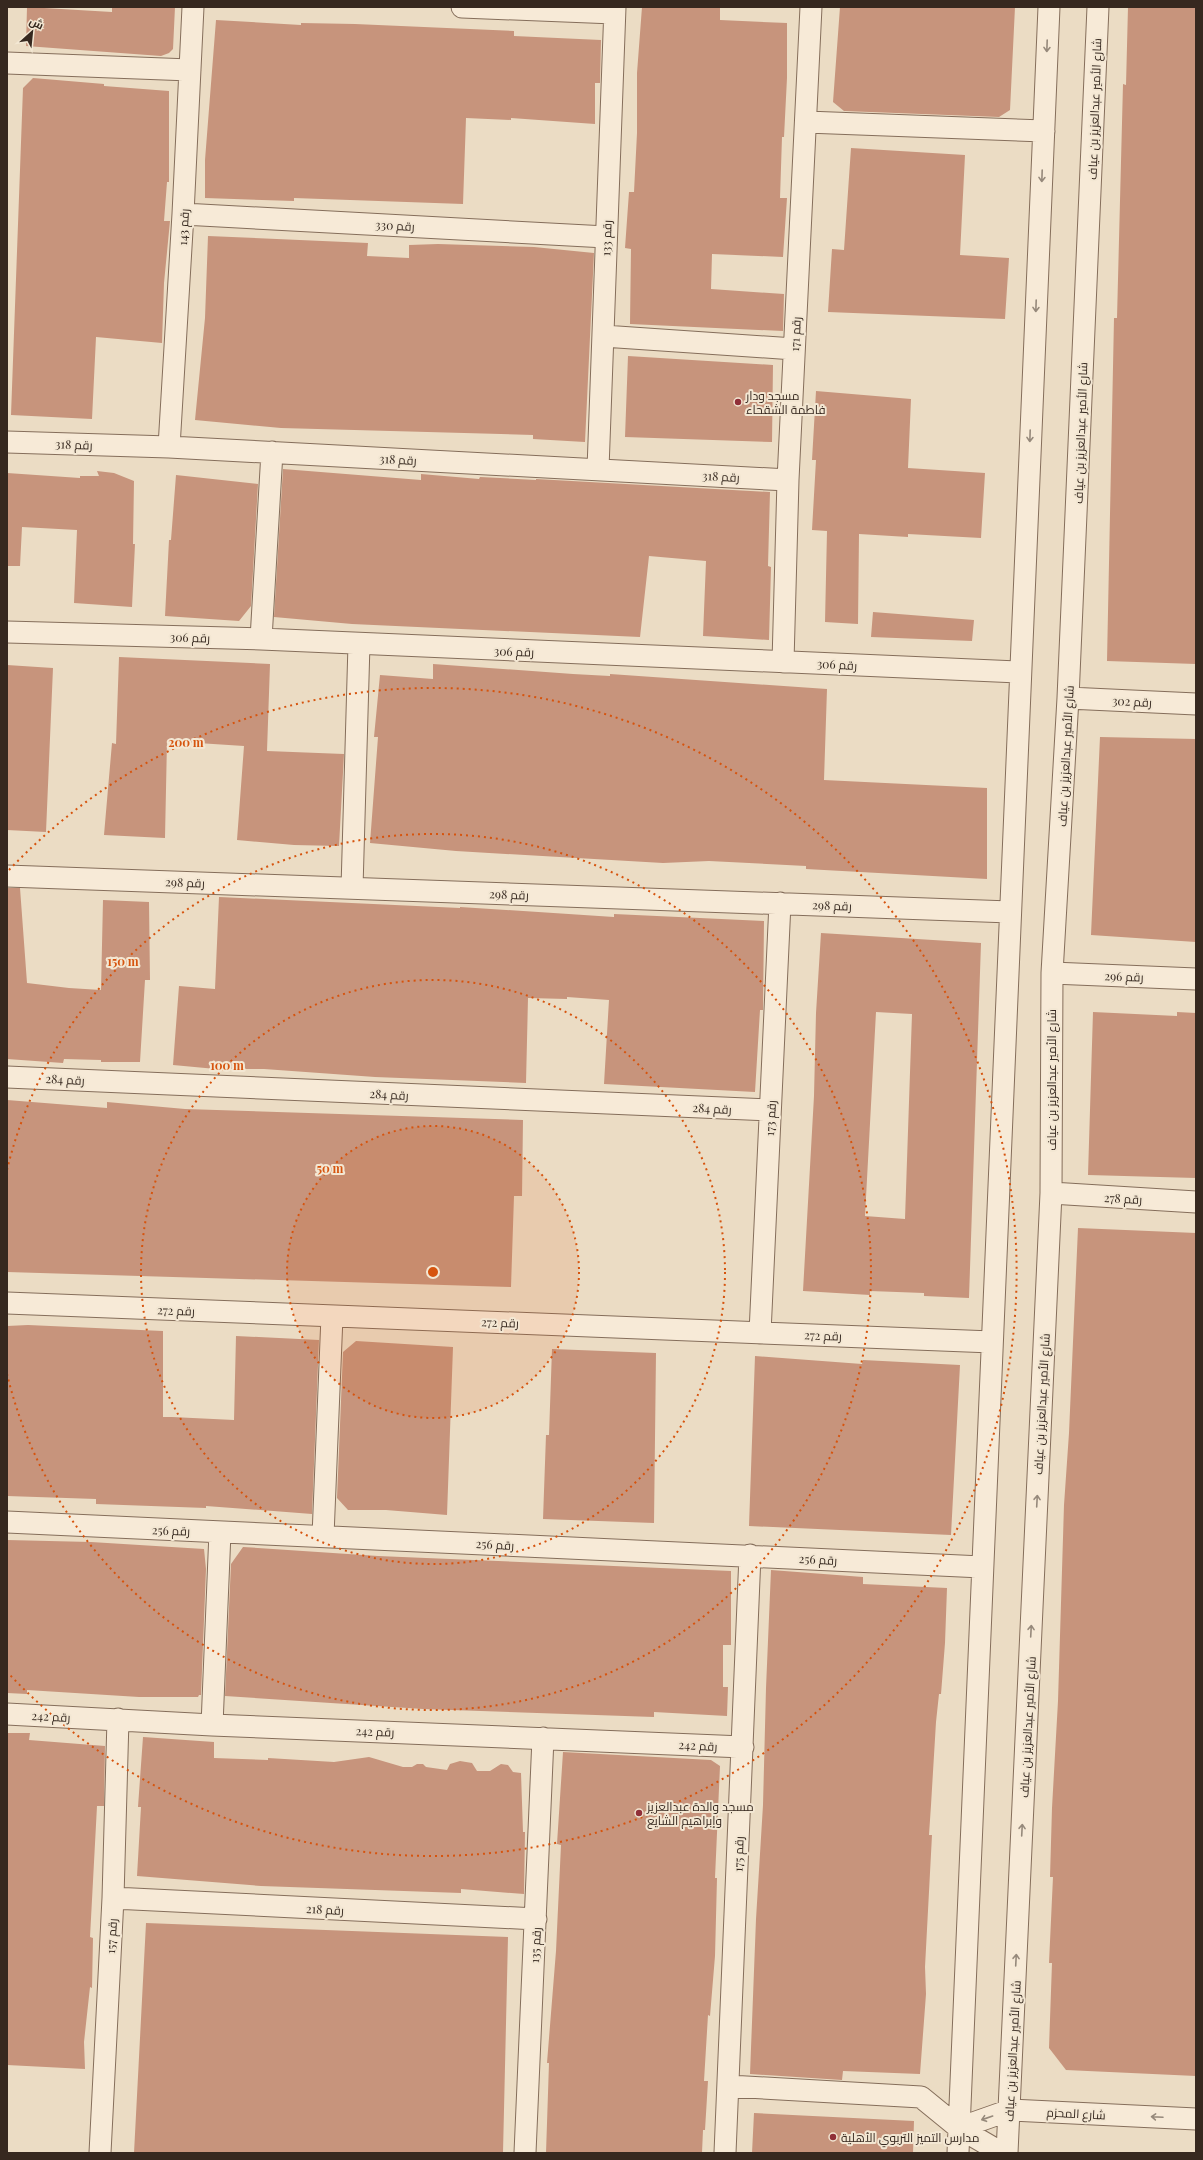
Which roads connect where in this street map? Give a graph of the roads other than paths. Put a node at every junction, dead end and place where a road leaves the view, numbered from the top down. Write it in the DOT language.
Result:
graph roads {
  1 [pos="193,7"];
  2 [pos="462,7"];
  3 [pos="811,7"];
  4 [pos="1049,7"];
  5 [pos="1098,7"];
  6 [pos="614,10"];
  7 [pos="7,63"];
  8 [pos="190,70"];
  9 [pos="806,122"];
  10 [pos="1044,131"];
  11 [pos="184,214"];
  12 [pos="606,237"];
  13 [pos="603,336"];
  14 [pos="794,349"];
  15 [pos="7,442"];
  16 [pos="169,447"];
  17 [pos="272,452"];
  18 [pos="598,469"];
  19 [pos="788,480"];
  20 [pos="7,632"];
  21 [pos="261,639"];
  22 [pos="359,644"];
  23 [pos="783,662"];
  24 [pos="1020,672"];
  25 [pos="1068,698"];
  26 [pos="1196,704"];
  27 [pos="7,876"];
  28 [pos="352,888"];
  29 [pos="780,903"];
  30 [pos="1010,912"];
  31 [pos="1052,974"];
  32 [pos="1196,979"];
  33 [pos="7,1077"];
  34 [pos="770,1110"];
  35 [pos="1051,1193"];
  36 [pos="1196,1202"];
  37 [pos="7,1303"];
  38 [pos="332,1316"];
  39 [pos="760,1333"];
  40 [pos="992,1342"];
  41 [pos="7,1522"];
  42 [pos="220,1532"];
  43 [pos="323,1536"];
  44 [pos="750,1555"];
  45 [pos="982,1567"];
  46 [pos="7,1714"];
  47 [pos="118,1720"];
  48 [pos="212,1725"];
  49 [pos="543,1738"];
  50 [pos="743,1747"];
  51 [pos="113,1898"];
  52 [pos="536,1919"];
  53 [pos="729,2086"];
  54 [pos="1010,2110"];
  55 [pos="1196,2119"];
  56 [pos="959,2128"];
  57 [pos="100,2153"];
  58 [pos="525,2153"];
  59 [pos="725,2153"];
  60 [pos="958,2153"];
  61 [pos="1002,2153"];
  62 [pos="1007,2153"];
  1 -- 8 [label="street, رقم 143"];
  2 -- 6 [label="street"];
  3 -- 9 [label="street, رقم 171"];
  4 -- 10 [label="street, one-way"];
  5 -- 25 [label="street, شارع الأمير عبدالعزيز بن عياف"];
  6 -- 12 [label="street, رقم 133"];
  7 -- 8 [label="street"];
  8 -- 11 [label="street, رقم 143"];
  9 -- 10 [label="street"];
  9 -- 14 [label="street, رقم 171"];
  10 -- 24 [label="street, one-way"];
  11 -- 12 [label="street, رقم 330"];
  11 -- 16 [label="street, رقم 143"];
  12 -- 13 [label="street, رقم 133"];
  13 -- 14 [label="street"];
  13 -- 18 [label="street, رقم 133"];
  14 -- 19 [label="street, رقم 171"];
  15 -- 16 [label="street, رقم 318"];
  16 -- 17 [label="street, رقم 318"];
  17 -- 18 [label="street, رقم 318"];
  17 -- 21 [label="street"];
  18 -- 19 [label="street, رقم 318"];
  19 -- 23 [label="street, رقم 171"];
  20 -- 21 [label="street, رقم 306"];
  21 -- 22 [label="street, رقم 306"];
  22 -- 23 [label="street, رقم 306"];
  22 -- 28 [label="street"];
  23 -- 24 [label="street, رقم 306"];
  24 -- 30 [label="street"];
  25 -- 26 [label="street, رقم 302"];
  25 -- 31 [label="street, شارع الأمير عبدالعزيز بن عياف"];
  27 -- 28 [label="street, رقم 298"];
  28 -- 29 [label="street, رقم 298"];
  29 -- 30 [label="street, رقم 298"];
  29 -- 34 [label="street, رقم 173"];
  30 -- 40 [label="street"];
  31 -- 32 [label="street, رقم 296"];
  31 -- 35 [label="street, شارع الأمير عبدالعزيز بن عياف"];
  33 -- 34 [label="street, رقم 284"];
  34 -- 39 [label="street, رقم 173"];
  35 -- 36 [label="street, رقم 278"];
  54 -- 35 [label="street, شارع الأمير عبدالعزيز بن عياف, one-way"];
  37 -- 38 [label="street, رقم 272"];
  38 -- 39 [label="street, رقم 272"];
  38 -- 43 [label="street"];
  39 -- 40 [label="street, رقم 272"];
  40 -- 45 [label="street"];
  41 -- 42 [label="street, رقم 256"];
  42 -- 43 [label="street, رقم 256"];
  42 -- 48 [label="street"];
  43 -- 44 [label="street, رقم 256"];
  44 -- 45 [label="street, رقم 256"];
  44 -- 50 [label="street, رقم 175"];
  45 -- 56 [label="street"];
  46 -- 47 [label="street, رقم 242"];
  47 -- 48 [label="street, رقم 242"];
  47 -- 51 [label="street, رقم 157"];
  48 -- 49 [label="street, رقم 242"];
  49 -- 50 [label="street, رقم 242"];
  49 -- 52 [label="street, رقم 135"];
  50 -- 53 [label="street, رقم 175"];
  51 -- 52 [label="street, رقم 218"];
  51 -- 57 [label="street, رقم 157"];
  52 -- 58 [label="street, رقم 135"];
  53 -- 56 [label="street"];
  53 -- 59 [label="street, رقم 175"];
  55 -- 54 [label="street, شارع المحزم, one-way"];
  54 -- 56 [label="street, شارع المحزم, one-way"];
  54 -- 62 [label="street, شارع الأمير عبدالعزيز بن عياف"];
  56 -- 60 [label="street"];
  56 -- 61 [label="street"];
}
